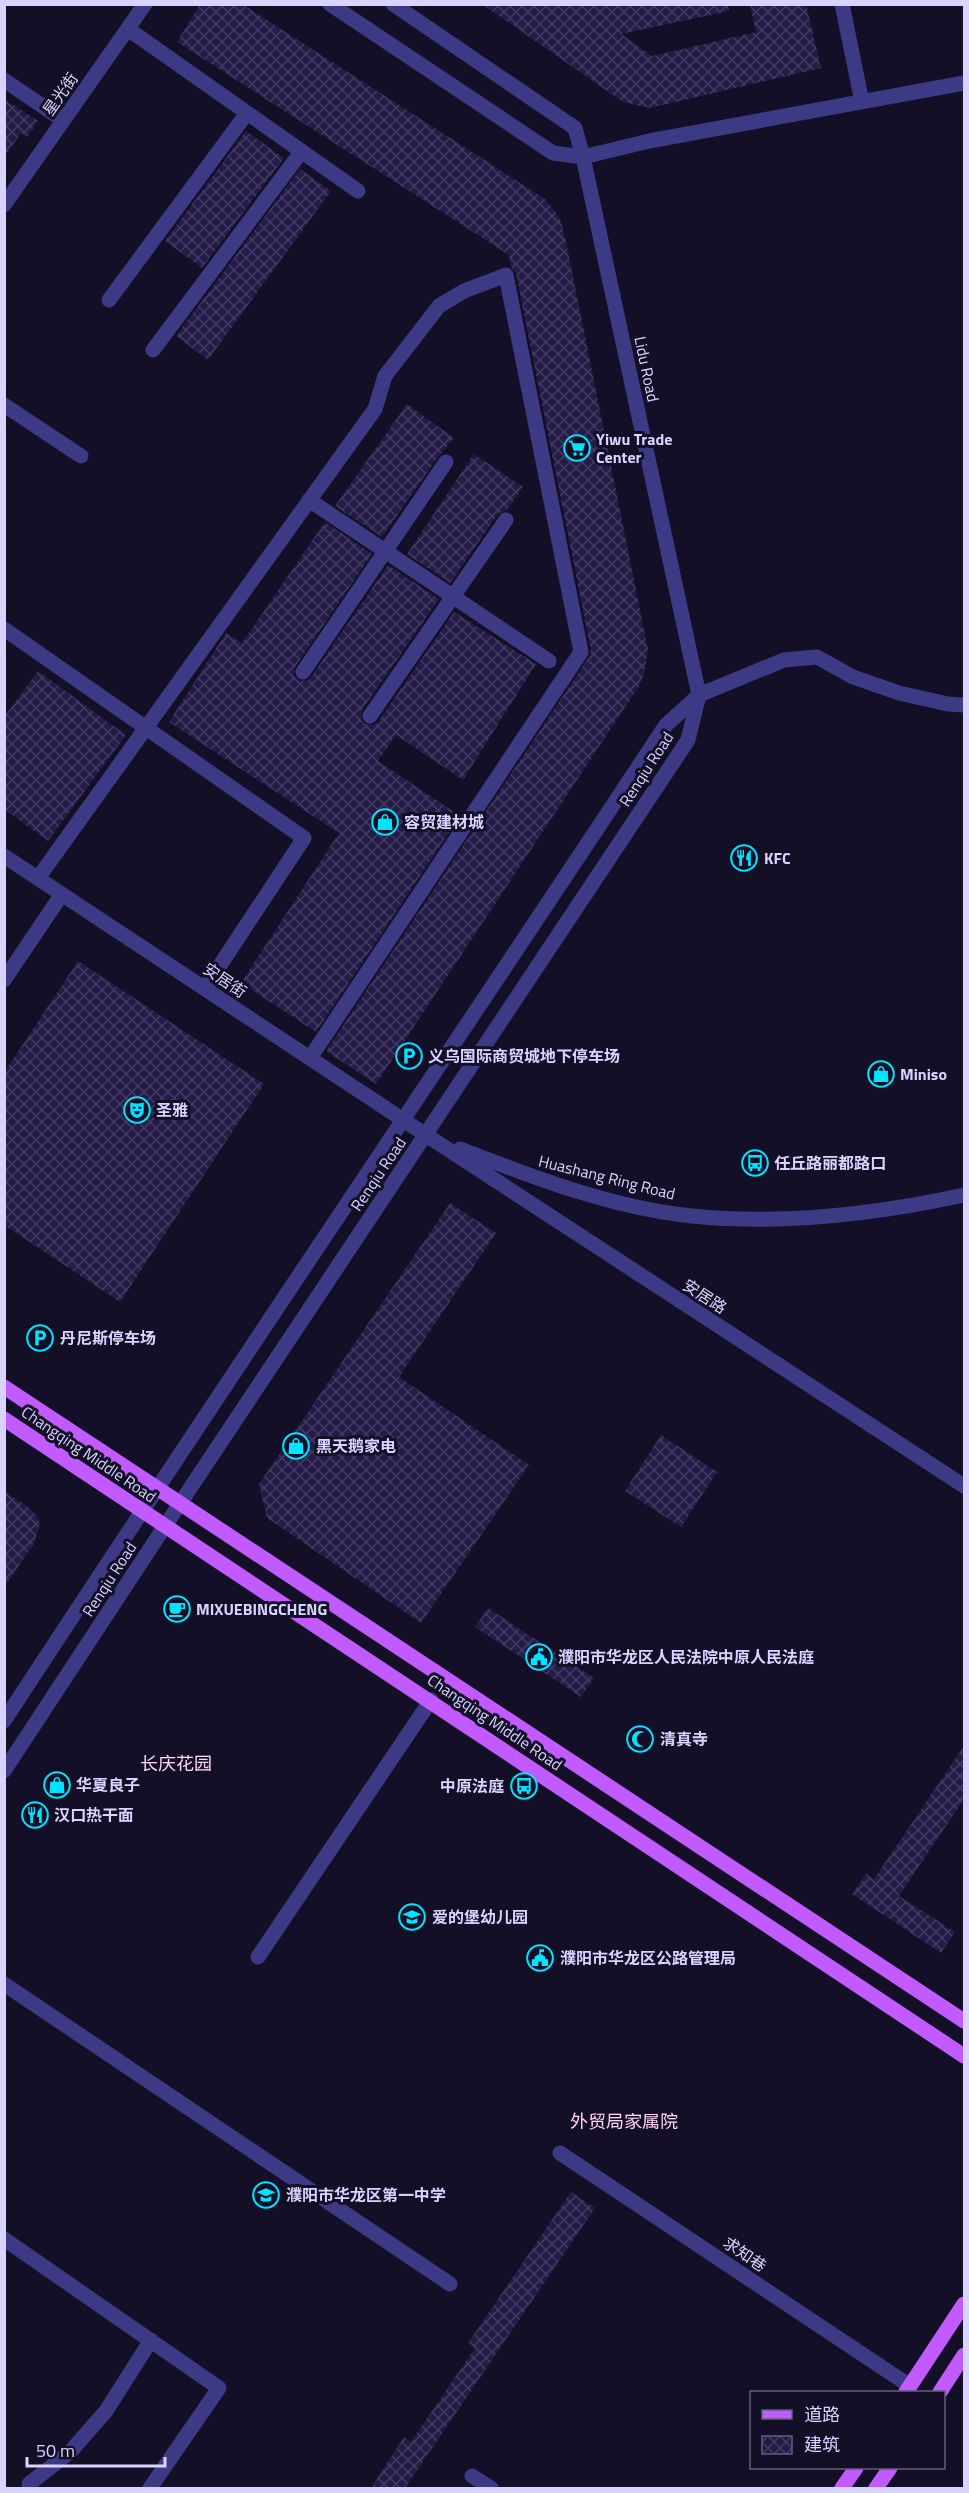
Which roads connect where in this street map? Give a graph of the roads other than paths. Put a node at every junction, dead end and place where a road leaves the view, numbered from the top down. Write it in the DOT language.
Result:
graph roads {
  1 [pos="145,4"];
  2 [pos="330,4"];
  3 [pos="393,4"];
  4 [pos="842,4"];
  5 [pos="410,9"];
  6 [pos="128,29"];
  7 [pos="4,80"];
  8 [pos="964,83"];
  9 [pos="861,102"];
  10 [pos="247,113"];
  11 [pos="63,120"];
  12 [pos="302,151"];
  13 [pos="583,156"];
  14 [pos="358,191"];
  15 [pos="4,205"];
  16 [pos="110,300"];
  17 [pos="153,350"];
  18 [pos="4,405"];
  19 [pos="81,456"];
  20 [pos="446,462"];
  21 [pos="309,501"];
  22 [pos="506,520"];
  23 [pos="385,552"];
  24 [pos="453,597"];
  25 [pos="4,629"];
  26 [pos="549,661"];
  27 [pos="303,672"];
  28 [pos="699,695"];
  29 [pos="964,705"];
  30 [pos="370,716"];
  31 [pos="145,728"];
  32 [pos="4,856"];
  33 [pos="38,878"];
  34 [pos="62,894"];
  35 [pos="4,980"];
  36 [pos="205,988"];
  37 [pos="310,1058"];
  38 [pos="405,1121"];
  39 [pos="426,1135"];
  40 [pos="964,1195"];
  41 [pos="4,1386"];
  42 [pos="4,1419"];
  43 [pos="964,1486"];
  44 [pos="157,1488"];
  45 [pos="180,1503"];
  46 [pos="142,1510"];
  47 [pos="165,1526"];
  48 [pos="431,1700"];
  49 [pos="4,1721"];
  50 [pos="4,1771"];
  51 [pos="258,1957"];
  52 [pos="4,1984"];
  53 [pos="964,2021"];
  54 [pos="964,2056"];
  55 [pos="560,2153"];
  56 [pos="4,2239"];
  57 [pos="450,2284"];
  58 [pos="964,2304"];
  59 [pos="151,2340"];
  60 [pos="964,2355"];
  61 [pos="908,2389"];
  62 [pos="940,2391"];
  63 [pos="855,2469"];
  64 [pos="889,2469"];
  65 [pos="472,2476"];
  66 [pos="29,2484"];
  67 [pos="150,2488"];
  68 [pos="491,2488"];
  69 [pos="842,2488"];
  70 [pos="876,2488"];
  1 -- 6 [label="street, 星光街"];
  2 -- 13 [label="street"];
  3 -- 5 [label="street, Lidu Road"];
  4 -- 9 [label="street"];
  5 -- 13 [label="street, Lidu Road"];
  6 -- 10 [label="street"];
  6 -- 11 [label="street, 星光街"];
  7 -- 11 [label="street"];
  8 -- 9 [label="street"];
  9 -- 13 [label="street"];
  10 -- 12 [label="street"];
  10 -- 16 [label="street"];
  11 -- 15 [label="street, 星光街"];
  12 -- 14 [label="street"];
  12 -- 17 [label="street"];
  13 -- 28 [label="street, Lidu Road"];
  18 -- 19 [label="street"];
  20 -- 23 [label="street"];
  21 -- 23 [label="street"];
  21 -- 31 [label="street"];
  21 -- 37 [label="street"];
  22 -- 24 [label="street"];
  23 -- 24 [label="street"];
  23 -- 27 [label="street"];
  24 -- 26 [label="street"];
  24 -- 30 [label="street"];
  25 -- 31 [label="street"];
  28 -- 29 [label="street"];
  28 -- 38 [label="street, Renqiu Road"];
  28 -- 39 [label="street, Renqiu Road"];
  31 -- 33 [label="street"];
  31 -- 36 [label="street"];
  32 -- 33 [label="street, 安居街"];
  33 -- 34 [label="street, 安居街"];
  34 -- 35 [label="street"];
  34 -- 36 [label="street, 安居街"];
  36 -- 37 [label="street, 安居街"];
  37 -- 38 [label="street, 安居街"];
  38 -- 39 [label="street, 安居街"];
  38 -- 44 [label="street, Renqiu Road"];
  39 -- 40 [label="street, Huashang Ring Road"];
  39 -- 43 [label="street, 安居路"];
  39 -- 45 [label="street, Renqiu Road"];
  41 -- 44 [label="main road, Changqing Middle Road"];
  42 -- 46 [label="main road, Changqing Middle Road"];
  44 -- 45 [label="main road, Changqing Middle Road"];
  44 -- 46 [label="street, Renqiu Road"];
  45 -- 47 [label="street, Renqiu Road"];
  45 -- 53 [label="main road, Changqing Middle Road"];
  46 -- 47 [label="main road, Changqing Middle Road"];
  46 -- 49 [label="street, Renqiu Road"];
  47 -- 48 [label="main road, Changqing Middle Road"];
  47 -- 50 [label="street, Renqiu Road"];
  48 -- 51 [label="street"];
  48 -- 54 [label="main road, Changqing Middle Road"];
  52 -- 57 [label="street"];
  55 -- 61 [label="street, 求知巷"];
  56 -- 59 [label="street"];
  58 -- 61 [label="main road"];
  59 -- 66 [label="street"];
  59 -- 67 [label="street"];
  60 -- 62 [label="main road"];
  63 -- 69 [label="main road"];
  64 -- 70 [label="main road"];
  65 -- 68 [label="street"];
}
